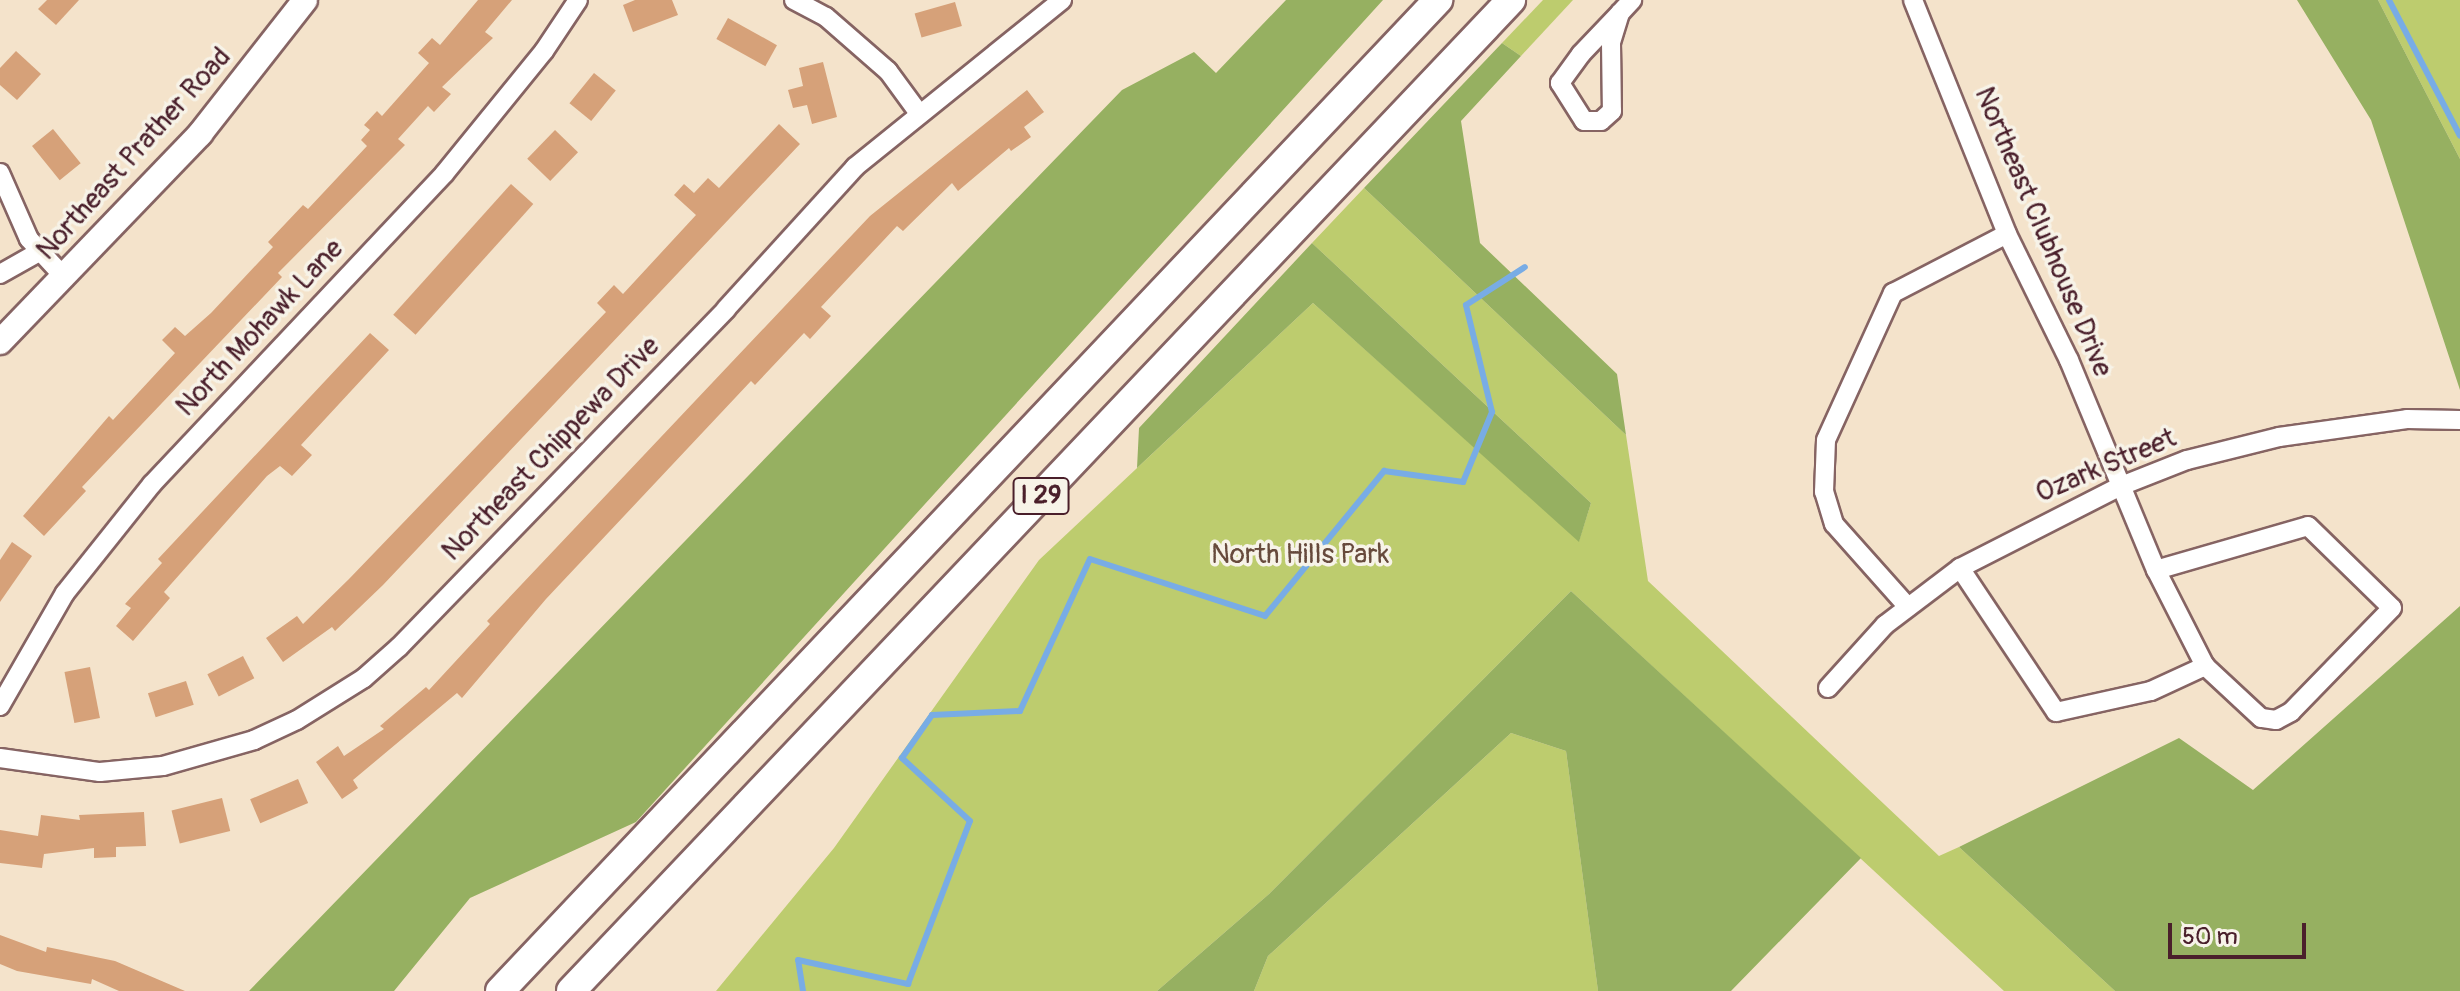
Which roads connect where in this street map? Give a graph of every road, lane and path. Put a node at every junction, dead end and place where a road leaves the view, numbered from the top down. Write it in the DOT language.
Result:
graph roads {
  1 [pos="305,0"];
  2 [pos="578,0"];
  3 [pos="794,0"];
  4 [pos="1062,0"];
  5 [pos="1438,0"];
  6 [pos="1511,0"];
  7 [pos="1913,0"];
  8 [pos="1626,6"];
  9 [pos="918,112"];
  10 [pos="0,173"];
  11 [pos="2007,234"];
  12 [pos="39,252"];
  13 [pos="0,274"];
  14 [pos="65,278"];
  15 [pos="0,342"];
  16 [pos="2460,420"];
  17 [pos="2121,486"];
  18 [pos="1960,568"];
  19 [pos="2156,570"];
  20 [pos="1908,607"];
  21 [pos="2205,666"];
  22 [pos="1828,688"];
  23 [pos="0,706"];
  24 [pos="0,758"];
  25 [pos="500,991"];
  26 [pos="571,991"];
  1 -- 14 [label="main road, Northeast Prather Road"];
  2 -- 23 [label="street, North Mohawk Lane"];
  3 -- 9 [label="street"];
  4 -- 9 [label="street, Northeast Chippewa Drive"];
  5 -- 25 [label="highway, I 29"];
  6 -- 26 [label="highway, I 29"];
  7 -- 11 [label="street, Northeast Clubhouse Drive"];
  8 -- 8 [label="street"];
  9 -- 24 [label="street, Northeast Chippewa Drive"];
  10 -- 12 [label="street"];
  11 -- 17 [label="street, Northeast Clubhouse Drive"];
  11 -- 20 [label="street"];
  12 -- 13 [label="street"];
  12 -- 14 [label="street"];
  14 -- 15 [label="main road, Northeast Prather Road"];
  16 -- 17 [label="street, Ozark Street"];
  17 -- 18 [label="street, Ozark Street"];
  17 -- 19 [label="street, Northeast Clubhouse Drive"];
  18 -- 20 [label="street, Ozark Street"];
  18 -- 21 [label="street"];
  19 -- 21 [label="street, Northeast Clubhouse Drive"];
  19 -- 21 [label="street"];
  20 -- 22 [label="street, Ozark Street"];
}
